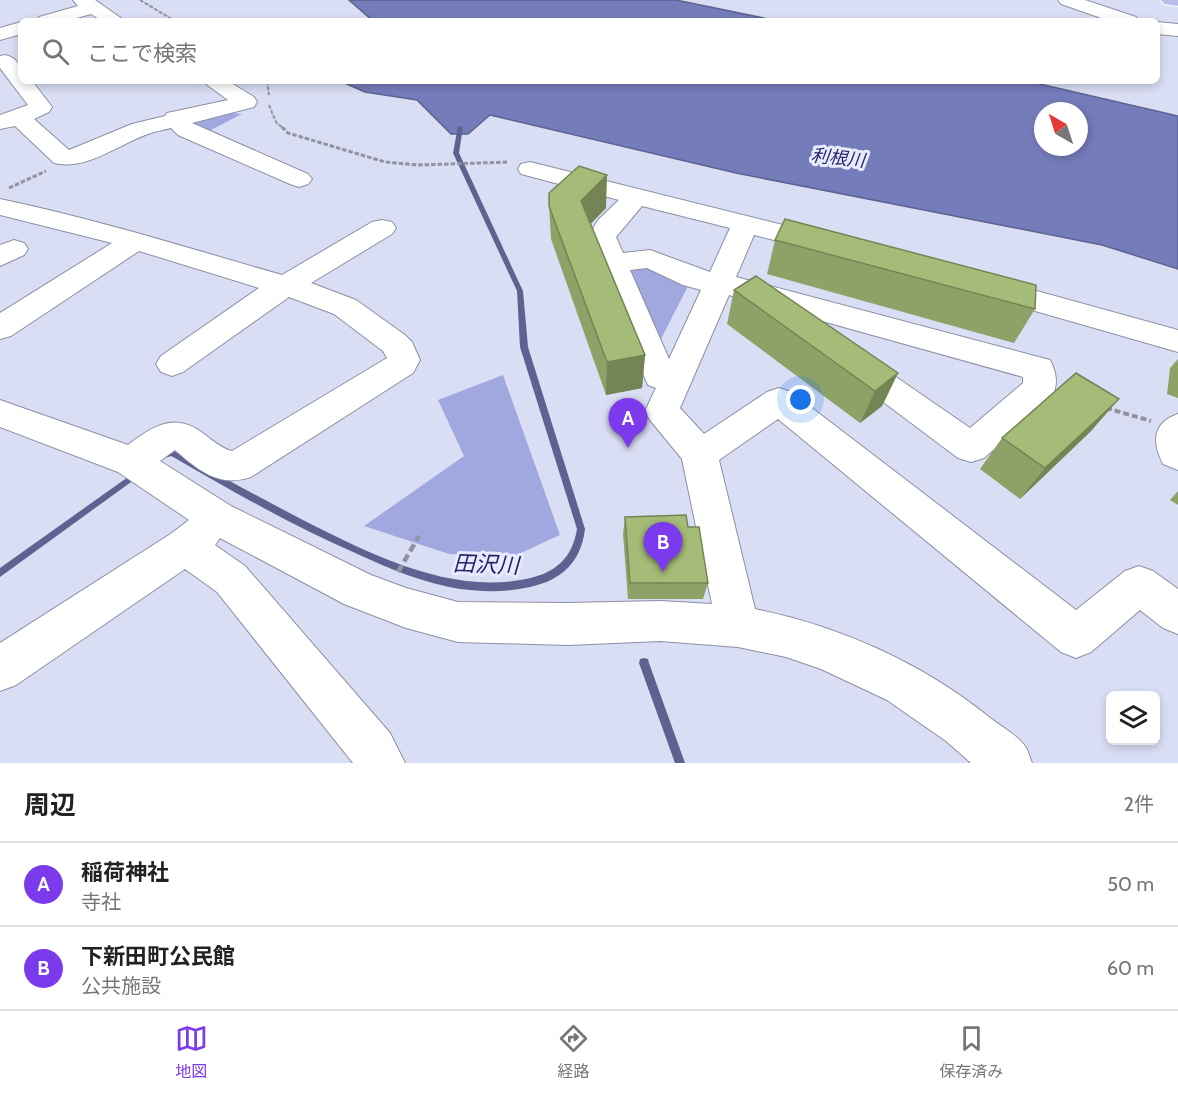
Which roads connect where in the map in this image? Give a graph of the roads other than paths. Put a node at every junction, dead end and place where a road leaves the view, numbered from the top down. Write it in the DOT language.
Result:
graph roads {
  1 [pos="1067,0"];
  2 [pos="1170,0"];
  3 [pos="1178,1"];
  4 [pos="87,3"];
  5 [pos="53,18"];
  6 [pos="110,18"];
  7 [pos="1120,18"];
  8 [pos="1160,28"];
  9 [pos="18,29"];
  10 [pos="1178,30"];
  11 [pos="0,34"];
  12 [pos="5,61"];
  13 [pos="18,78"];
  14 [pos="23,84"];
  15 [pos="218,84"];
  16 [pos="175,118"];
  17 [pos="7,120"];
  18 [pos="530,169"];
  19 [pos="299,179"];
  20 [pos="637,195"];
  21 [pos="0,207"];
  22 [pos="746,223"];
  23 [pos="382,228"];
  24 [pos="135,241"];
  25 [pos="842,248"];
  26 [pos="612,263"];
  27 [pos="719,282"];
  28 [pos="968,282"];
  29 [pos="289,286"];
  30 [pos="752,290"];
  31 [pos="0,328"];
  32 [pos="1178,341"];
  33 [pos="172,364"];
  34 [pos="675,382"];
  35 [pos="4,419"];
  36 [pos="699,453"];
  37 [pos="133,462"];
  38 [pos="217,519"];
  39 [pos="186,546"];
  40 [pos="1178,614"];
  41 [pos="738,626"];
  42 [pos="0,669"];
  43 [pos="381,763"];
  44 [pos="1008,763"];
  1 -- 7 [label="street"];
  2 -- 3 [label="main road"];
  4 -- 5 [label="street"];
  4 -- 6 [label="street"];
  8 -- 10 [label="street"];
  9 -- 11 [label="street"];
  12 -- 13 [label="street"];
  14 -- 17 [label="street"];
  15 -- 16 [label="street"];
  16 -- 17 [label="street"];
  16 -- 19 [label="street"];
  18 -- 20 [label="street"];
  20 -- 22 [label="street"];
  20 -- 26 [label="street"];
  21 -- 24 [label="street"];
  22 -- 25 [label="street"];
  22 -- 27 [label="street"];
  23 -- 29 [label="street"];
  24 -- 29 [label="street"];
  24 -- 31 [label="street"];
  26 -- 27 [label="street"];
  26 -- 34 [label="street"];
  27 -- 30 [label="street"];
  27 -- 34 [label="street"];
  28 -- 32 [label="street"];
  29 -- 33 [label="street"];
  29 -- 37 [label="street"];
  30 -- 30 [label="street"];
  34 -- 36 [label="street"];
  35 -- 37 [label="street"];
  36 -- 40 [label="street"];
  36 -- 41 [label="street"];
  37 -- 38 [label="street"];
  38 -- 39 [label="street"];
  38 -- 41 [label="street"];
  39 -- 42 [label="street"];
  39 -- 43 [label="street"];
  41 -- 44 [label="street"];
}
